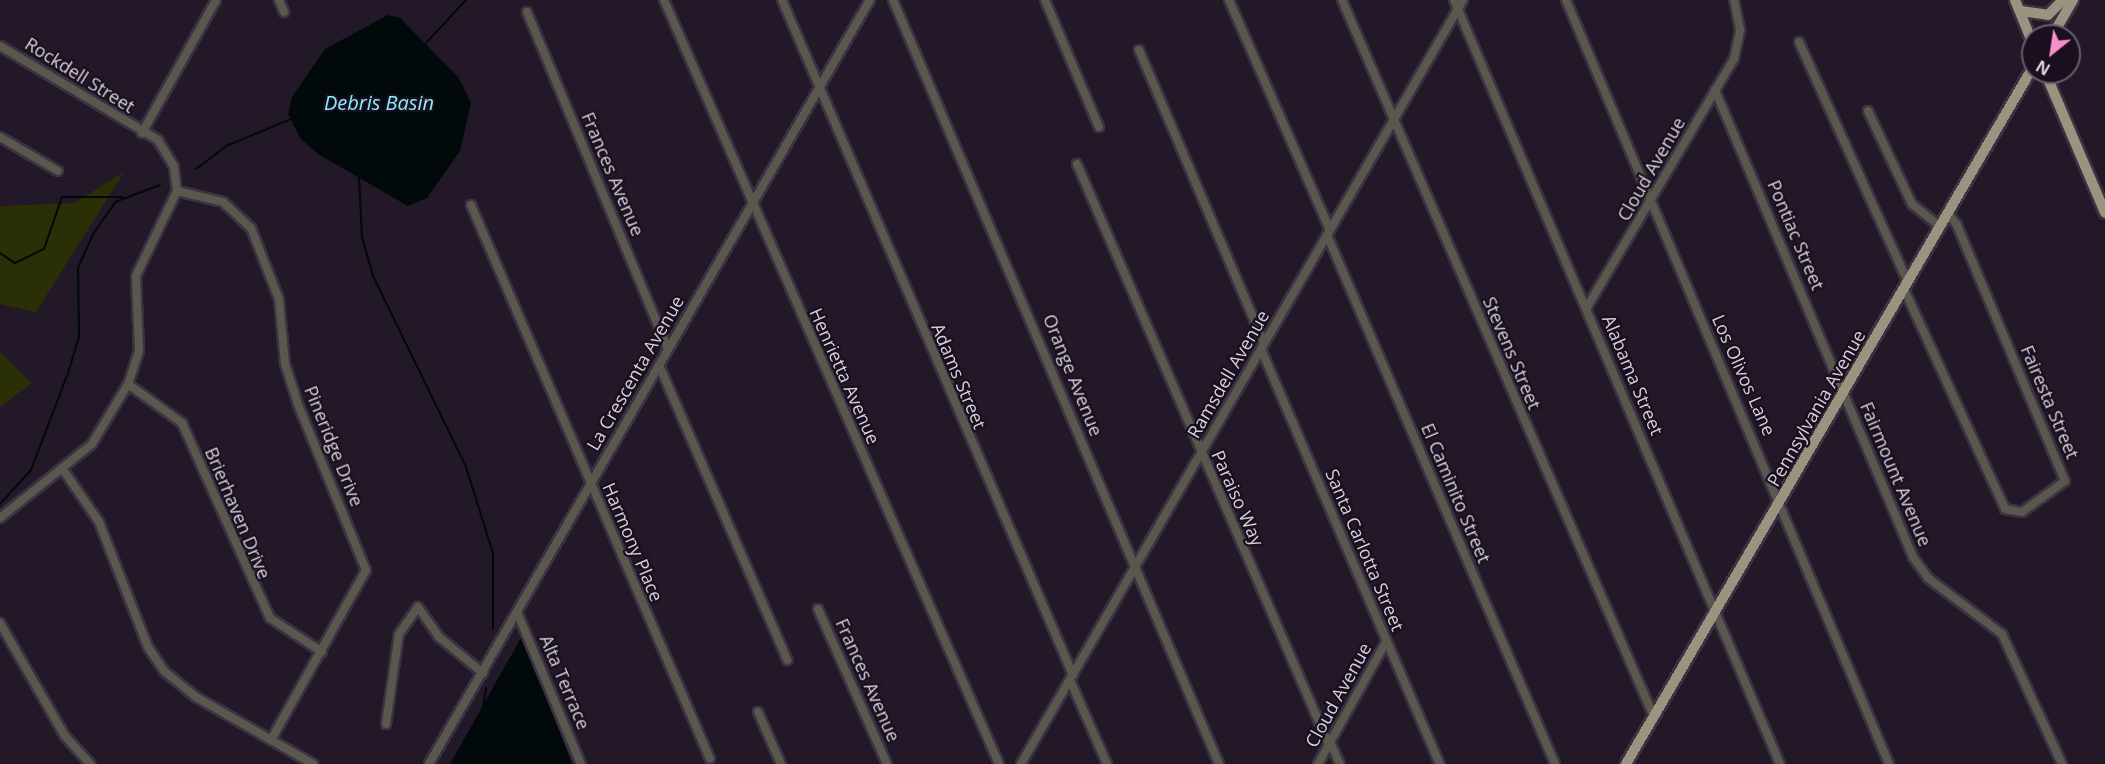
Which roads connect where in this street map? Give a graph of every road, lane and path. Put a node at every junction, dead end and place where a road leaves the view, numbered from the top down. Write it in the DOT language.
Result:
graph roads {
  1 [pos="216,0"];
  2 [pos="279,0"];
  3 [pos="664,0"];
  4 [pos="782,0"];
  5 [pos="870,0"];
  6 [pos="893,0"];
  7 [pos="1045,0"];
  8 [pos="1228,0"];
  9 [pos="1342,0"];
  10 [pos="1463,0"];
  11 [pos="1566,0"];
  12 [pos="1734,0"];
  13 [pos="2015,0"];
  14 [pos="2063,0"];
  15 [pos="2073,0"];
  16 [pos="1456,4"];
  17 [pos="2021,11"];
  18 [pos="284,12"];
  19 [pos="527,12"];
  20 [pos="2026,24"];
  21 [pos="2059,24"];
  22 [pos="1799,42"];
  23 [pos="0,46"];
  24 [pos="1139,50"];
  25 [pos="2023,84"];
  26 [pos="2049,84"];
  27 [pos="820,87"];
  28 [pos="1715,90"];
  29 [pos="1868,111"];
  30 [pos="1393,120"];
  31 [pos="1100,127"];
  32 [pos="142,133"];
  33 [pos="0,137"];
  34 [pos="1077,164"];
  35 [pos="58,171"];
  36 [pos="177,191"];
  37 [pos="471,205"];
  38 [pos="1651,205"];
  39 [pos="752,206"];
  40 [pos="1948,213"];
  41 [pos="2105,213"];
  42 [pos="1940,227"];
  43 [pos="1328,233"];
  44 [pos="1906,286"];
  45 [pos="1586,309"];
  46 [pos="1263,346"];
  47 [pos="668,349"];
  48 [pos="659,365"];
  49 [pos="128,384"];
  50 [pos="1843,395"];
  51 [pos="1201,453"];
  52 [pos="64,471"];
  53 [pos="590,484"];
  54 [pos="1779,505"];
  55 [pos="0,518"];
  56 [pos="1135,568"];
  57 [pos="818,609"];
  58 [pos="517,612"];
  59 [pos="1716,612"];
  60 [pos="0,623"];
  61 [pos="1386,642"];
  62 [pos="322,652"];
  63 [pos="787,660"];
  64 [pos="483,673"];
  65 [pos="1071,677"];
  66 [pos="758,712"];
  67 [pos="1654,717"];
  68 [pos="386,724"];
  69 [pos="271,740"];
  70 [pos="1330,744"];
  71 [pos="710,759"];
  72 [pos="308,763"];
  73 [pos="90,764"];
  74 [pos="429,764"];
  75 [pos="581,764"];
  76 [pos="781,764"];
  77 [pos="887,764"];
  78 [pos="999,764"];
  79 [pos="1021,764"];
  80 [pos="1107,764"];
  81 [pos="1219,764"];
  82 [pos="1318,764"];
  83 [pos="1340,764"];
  84 [pos="1440,764"];
  85 [pos="1555,764"];
  86 [pos="1626,764"];
  87 [pos="1780,764"];
  88 [pos="1889,764"];
  89 [pos="2062,764"];
  1 -- 32 [label="street"];
  2 -- 18 [label="street"];
  3 -- 39 [label="street, Henrietta Avenue"];
  4 -- 27 [label="street, Adams Street"];
  5 -- 27 [label="street, La Crescenta Avenue"];
  6 -- 56 [label="street, Orange Avenue"];
  7 -- 31 [label="street"];
  8 -- 43 [label="street, El Caminito Street"];
  9 -- 30 [label="street, Stevens Street"];
  10 -- 16 [label="street, Ramsdell Avenue"];
  11 -- 38 [label="street, Los Olivos Lane"];
  12 -- 28 [label="street, Cloud Avenue"];
  13 -- 17 [label="main road"];
  14 -- 17 [label="main road"];
  15 -- 21 [label="main road"];
  16 -- 30 [label="street, Ramsdell Avenue"];
  16 -- 45 [label="street, Alabama Street"];
  17 -- 20 [label="main road"];
  19 -- 47 [label="street, Frances Avenue"];
  22 -- 44 [label="street"];
  23 -- 32 [label="street, Rockdell Street"];
  24 -- 46 [label="street, Santa Carlotta Street"];
  25 -- 40 [label="main road, Pennsylvania Avenue"];
  26 -- 41 [label="main road"];
  27 -- 39 [label="street, La Crescenta Avenue"];
  27 -- 65 [label="street, Adams Street"];
  28 -- 38 [label="street, Cloud Avenue"];
  28 -- 50 [label="street, Pontiac Street"];
  29 -- 42 [label="street"];
  30 -- 43 [label="street, Ramsdell Avenue"];
  30 -- 67 [label="street, Stevens Street"];
  32 -- 36 [label="street, Rockdell Street"];
  33 -- 35 [label="street"];
  34 -- 51 [label="street, Paraiso Way"];
  36 -- 49 [label="street"];
  36 -- 62 [label="street, Pineridge Drive"];
  37 -- 53 [label="street, Harmony Place"];
  38 -- 45 [label="street, Cloud Avenue"];
  38 -- 54 [label="street, Los Olivos Lane"];
  39 -- 47 [label="street, La Crescenta Avenue"];
  39 -- 78 [label="street, Henrietta Avenue"];
  40 -- 42 [label="main road, Pennsylvania Avenue"];
  40 -- 44 [label="street, Fairesta Street"];
  42 -- 44 [label="main road, Pennsylvania Avenue"];
  43 -- 46 [label="street, Ramsdell Avenue"];
  43 -- 85 [label="street, El Caminito Street"];
  44 -- 50 [label="main road, Pennsylvania Avenue"];
  45 -- 59 [label="street, Alabama Street"];
  46 -- 51 [label="street, Ramsdell Avenue"];
  46 -- 61 [label="street, Santa Carlotta Street"];
  47 -- 48 [label="street, La Crescenta Avenue"];
  48 -- 53 [label="street, La Crescenta Avenue"];
  48 -- 63 [label="street"];
  49 -- 52 [label="street"];
  49 -- 62 [label="street, Brierhaven Drive"];
  50 -- 54 [label="main road, Pennsylvania Avenue"];
  50 -- 89 [label="street, Fairmount Avenue"];
  51 -- 56 [label="street, Ramsdell Avenue"];
  51 -- 70 [label="street, Paraiso Way"];
  52 -- 55 [label="street"];
  52 -- 69 [label="street"];
  53 -- 58 [label="street, La Crescenta Avenue"];
  53 -- 71 [label="street, Harmony Place"];
  54 -- 59 [label="main road, Pennsylvania Avenue"];
  54 -- 88 [label="street, Los Olivos Lane"];
  56 -- 65 [label="street, Ramsdell Avenue"];
  56 -- 81 [label="street, Orange Avenue"];
  57 -- 77 [label="street, Frances Avenue"];
  58 -- 64 [label="street, La Crescenta Avenue"];
  58 -- 75 [label="street, Alta Terrace"];
  59 -- 67 [label="main road, Pennsylvania Avenue"];
  59 -- 87 [label="street, Alabama Street"];
  60 -- 73 [label="street"];
  61 -- 70 [label="street, Cloud Avenue"];
  61 -- 84 [label="street, Santa Carlotta Street"];
  62 -- 69 [label="street, Pineridge Drive"];
  64 -- 68 [label="street"];
  64 -- 74 [label="street, La Crescenta Avenue"];
  65 -- 79 [label="street, Ramsdell Avenue"];
  65 -- 80 [label="street, Adams Street"];
  66 -- 76 [label="street"];
  67 -- 86 [label="main road, Pennsylvania Avenue"];
  69 -- 72 [label="street"];
  70 -- 82 [label="street, Cloud Avenue"];
  70 -- 83 [label="street, Paraiso Way"];
}
